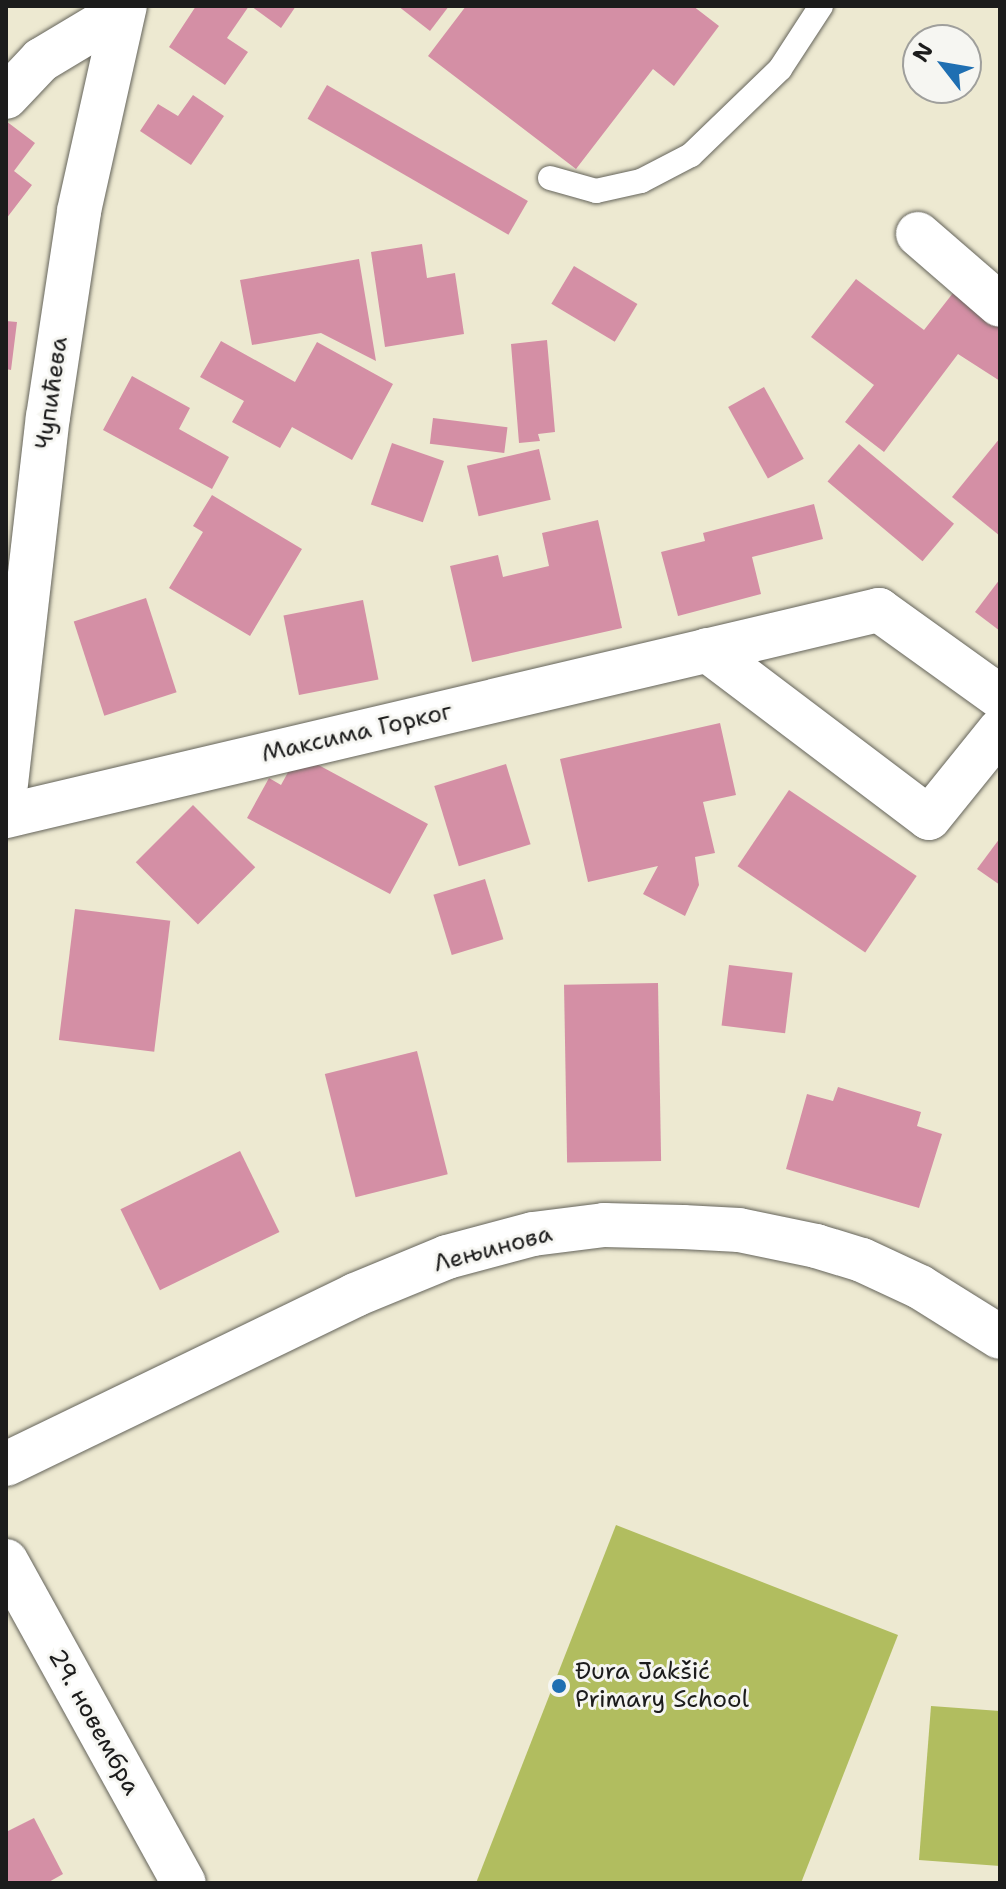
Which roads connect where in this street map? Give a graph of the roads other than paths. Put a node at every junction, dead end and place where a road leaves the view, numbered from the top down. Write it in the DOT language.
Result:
graph roads {
  1 [pos="821,6"];
  2 [pos="124,9"];
  3 [pos="6,97"];
  4 [pos="550,178"];
  5 [pos="918,234"];
  6 [pos="1000,305"];
  7 [pos="707,650"];
  8 [pos="1000,697"];
  9 [pos="1000,730"];
  10 [pos="6,784"];
  11 [pos="6,816"];
  12 [pos="1000,1337"];
  13 [pos="6,1464"];
  14 [pos="6,1561"];
  15 [pos="184,1883"];
  1 -- 4 [label="lane"];
  2 -- 3 [label="street"];
  2 -- 10 [label="street, Чупићева"];
  5 -- 6 [label="street"];
  7 -- 8 [label="street, Максима Горког"];
  7 -- 9 [label="street"];
  7 -- 11 [label="street, Максима Горког"];
  12 -- 13 [label="street, Лењинова"];
  14 -- 15 [label="street, 29. новембра"];
}
